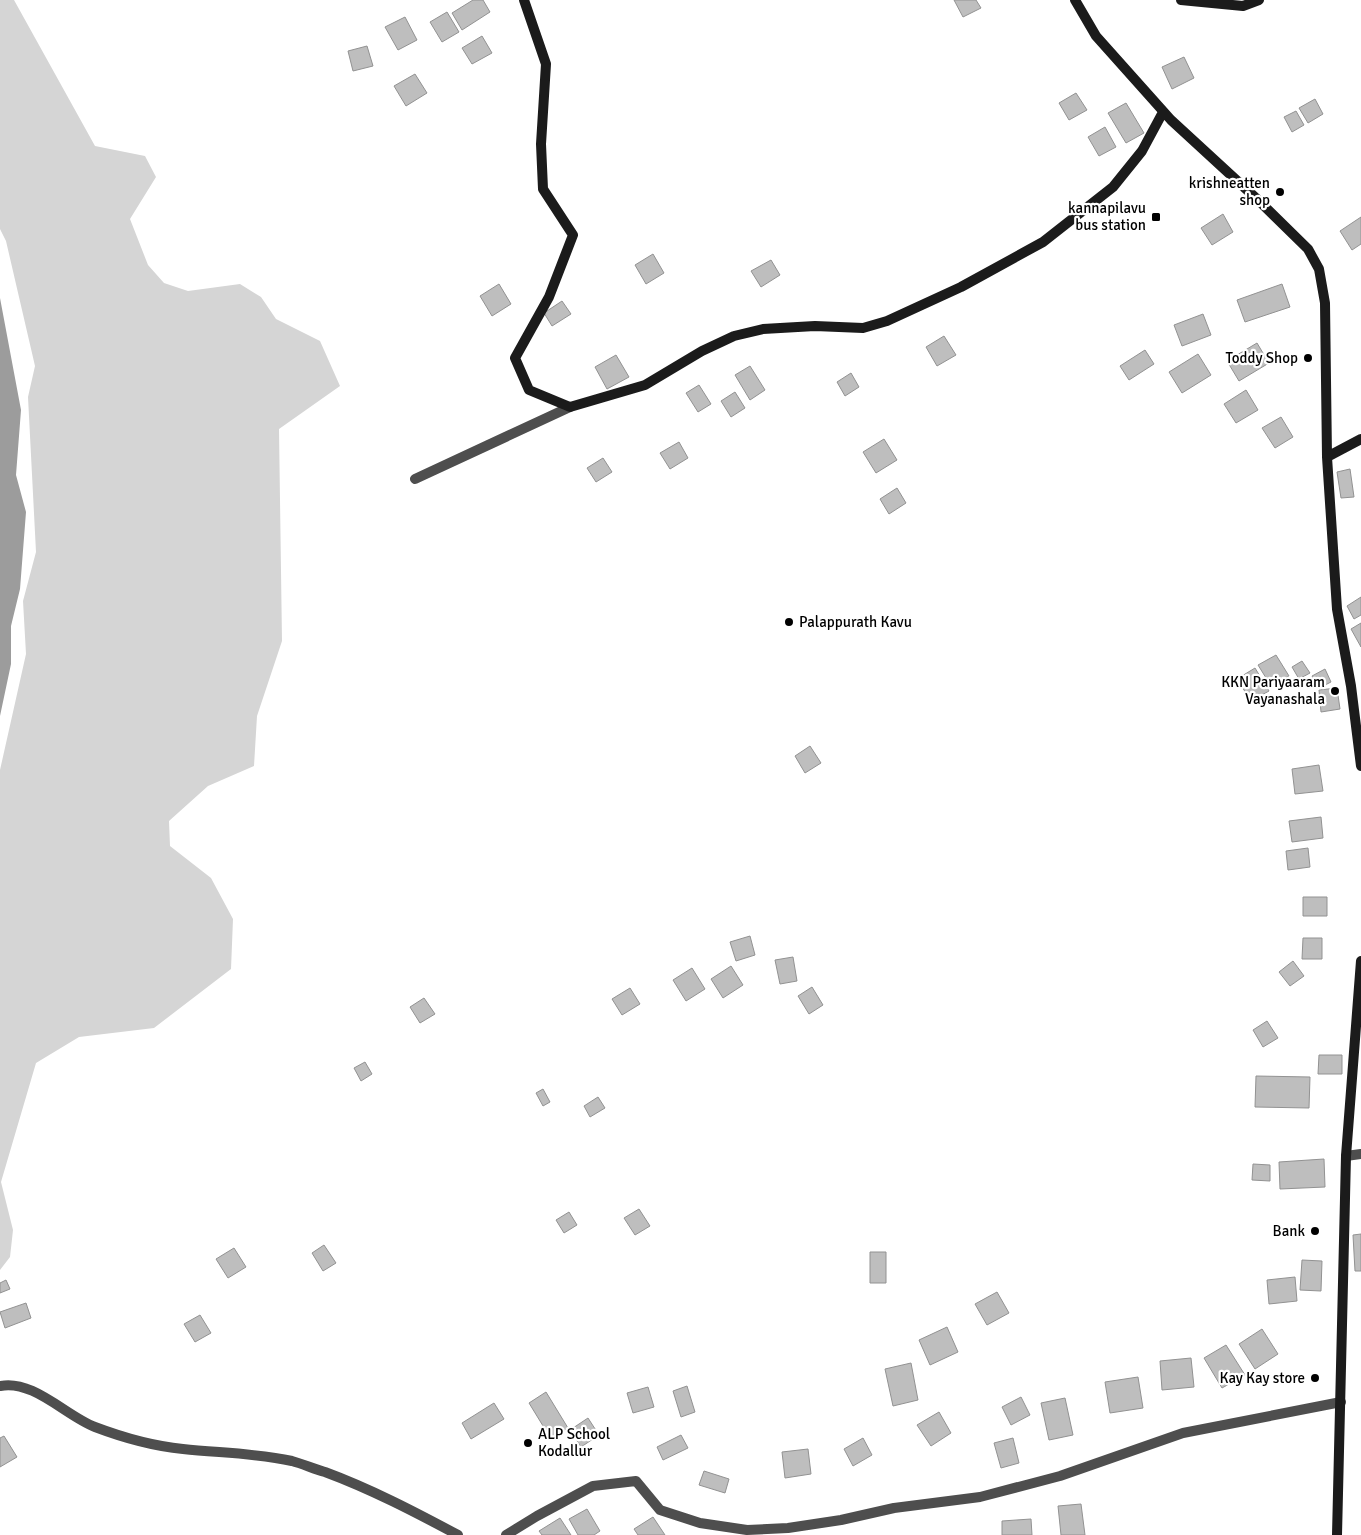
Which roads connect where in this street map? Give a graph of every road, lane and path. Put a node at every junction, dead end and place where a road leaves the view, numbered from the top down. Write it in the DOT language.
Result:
graph roads {
  1 [pos="524,0"];
  2 [pos="1075,0"];
  3 [pos="1181,0"];
  4 [pos="1259,0"];
  5 [pos="1163,112"];
  6 [pos="570,406"];
  7 [pos="1361,439"];
  8 [pos="1327,457"];
  9 [pos="415,480"];
  10 [pos="1361,766"];
  11 [pos="1361,961"];
  12 [pos="1361,1154"];
  13 [pos="1346,1156"];
  14 [pos="0,1386"];
  15 [pos="1341,1402"];
  16 [pos="458,1535"];
  17 [pos="506,1535"];
  18 [pos="1337,1535"];
  1 -- 6 [label="main road"];
  2 -- 5 [label="main road"];
  3 -- 4 [label="main road"];
  5 -- 6 [label="main road"];
  5 -- 8 [label="main road"];
  6 -- 9 [label="street"];
  7 -- 8 [label="main road"];
  8 -- 10 [label="main road"];
  11 -- 13 [label="main road"];
  12 -- 13 [label="street"];
  13 -- 15 [label="main road"];
  14 -- 16 [label="street"];
  15 -- 17 [label="street"];
  15 -- 18 [label="main road"];
}
